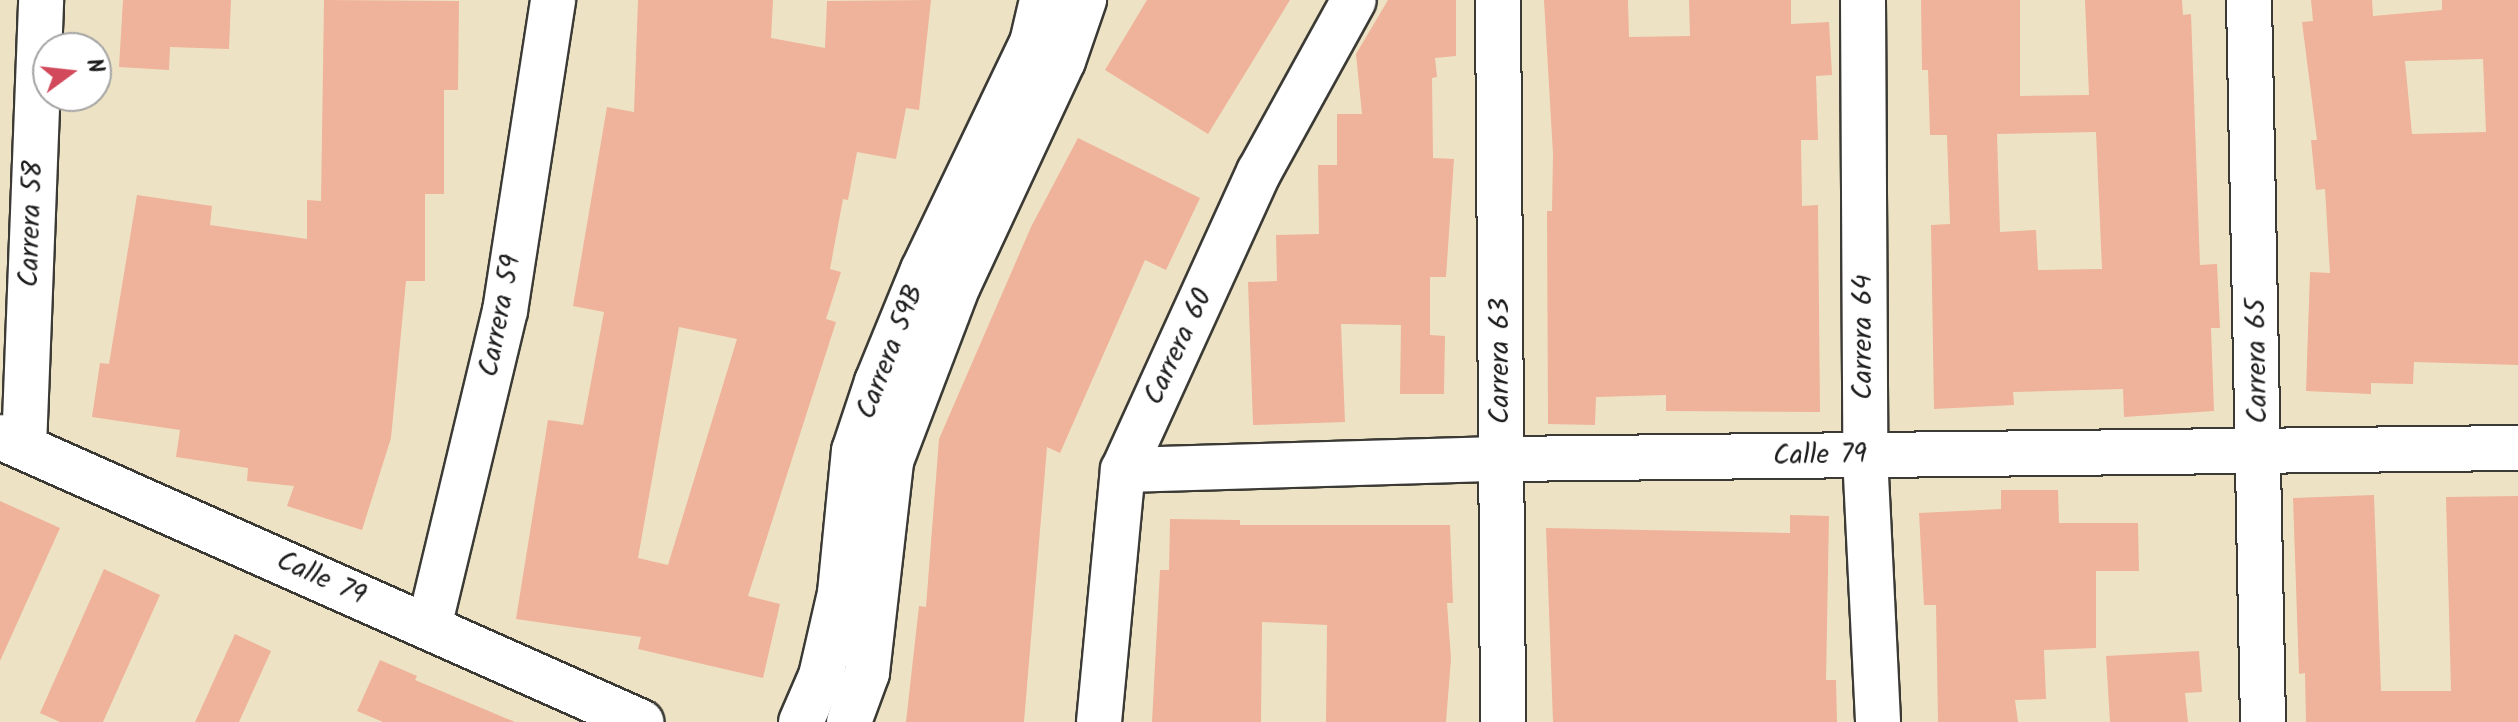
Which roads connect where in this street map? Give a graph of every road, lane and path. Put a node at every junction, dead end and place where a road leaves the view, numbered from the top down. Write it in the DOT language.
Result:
graph roads {
  1 [pos="41,0"];
  2 [pos="553,0"];
  3 [pos="1042,0"];
  4 [pos="1084,0"];
  5 [pos="1354,0"];
  6 [pos="1498,0"];
  7 [pos="1863,0"];
  8 [pos="2249,0"];
  9 [pos="940,278"];
  10 [pos="12,442"];
  11 [pos="2518,448"];
  12 [pos="2260,450"];
  13 [pos="1865,455"];
  14 [pos="1501,459"];
  15 [pos="1123,470"];
  16 [pos="429,627"];
  17 [pos="641,722"];
  18 [pos="801,722"];
  19 [pos="849,722"];
  20 [pos="1099,722"];
  21 [pos="1503,722"];
  22 [pos="1878,722"];
  23 [pos="2263,722"];
  1 -- 10 [label="street, Carrera 58"];
  2 -- 16 [label="street, Carrera 59"];
  3 -- 9 [label="street, Carrera 59B"];
  4 -- 9 [label="street, Carrera 59B"];
  5 -- 15 [label="street, Carrera 60"];
  6 -- 14 [label="street, Carrera 63"];
  7 -- 13 [label="street, Carrera 64"];
  8 -- 12 [label="street, Carrera 65"];
  9 -- 18 [label="street, Carrera 59B"];
  9 -- 19 [label="street, Carrera 59B"];
  10 -- 16 [label="street, Calle 79"];
  11 -- 12 [label="street, Calle 79"];
  12 -- 13 [label="street, Calle 79"];
  12 -- 23 [label="street, Carrera 65"];
  13 -- 14 [label="street, Calle 79"];
  13 -- 22 [label="street, Carrera 64"];
  14 -- 15 [label="street, Calle 79"];
  14 -- 21 [label="street, Carrera 63"];
  15 -- 20 [label="street, Carrera 60"];
  16 -- 17 [label="street, Calle 79"];
}
